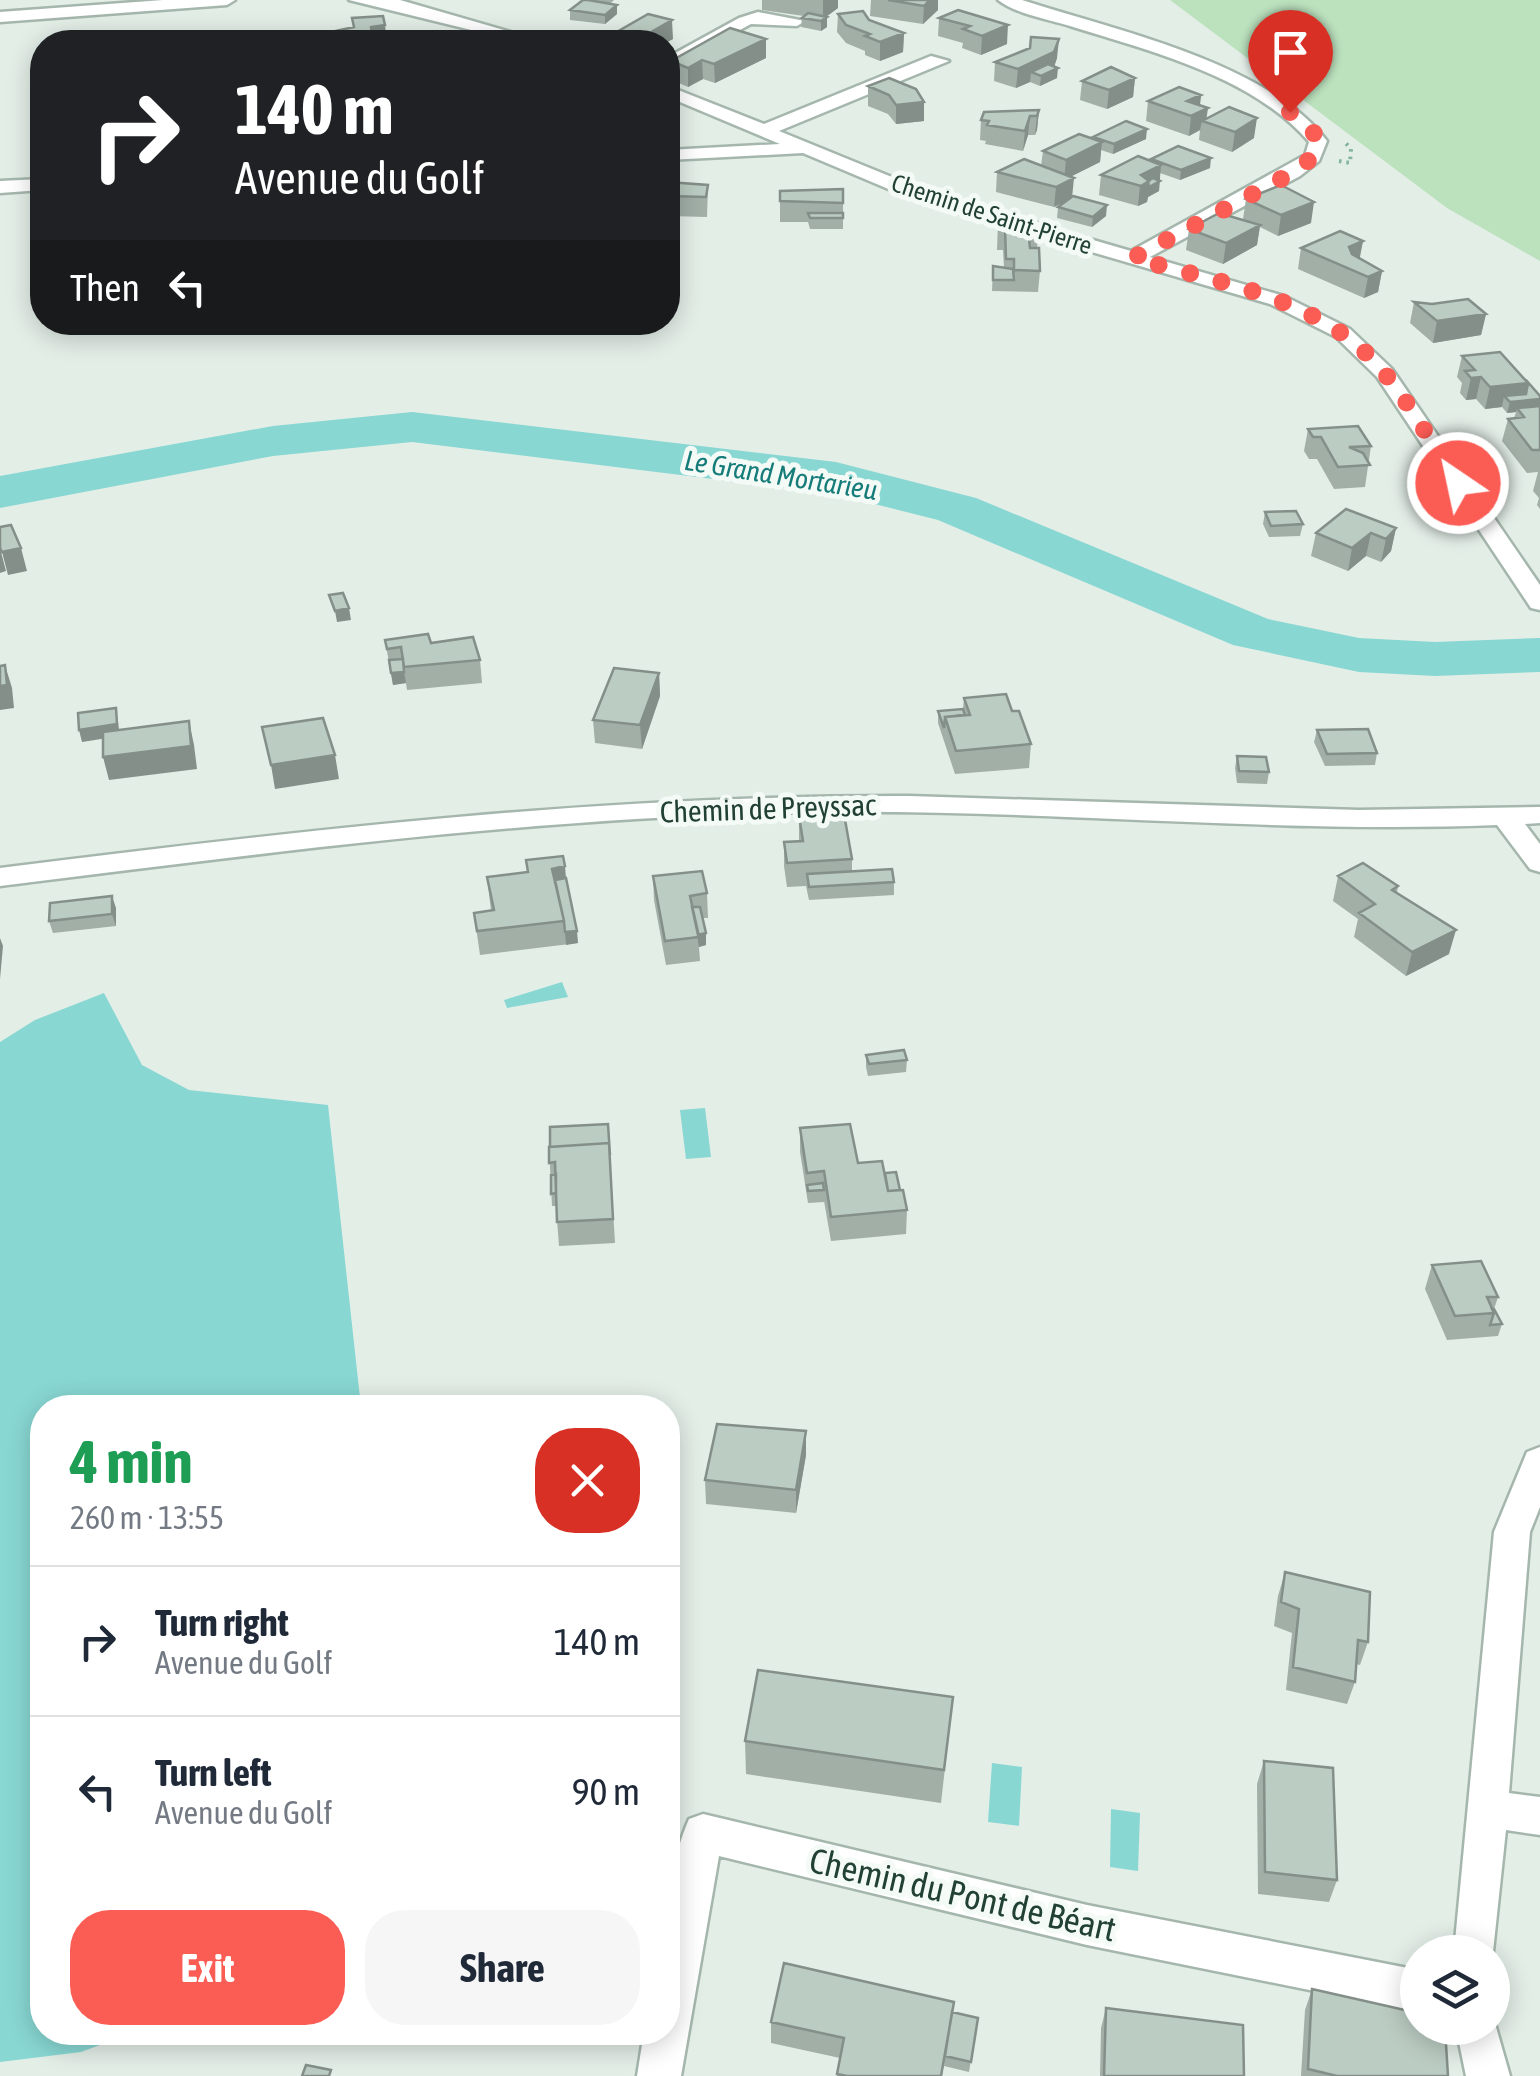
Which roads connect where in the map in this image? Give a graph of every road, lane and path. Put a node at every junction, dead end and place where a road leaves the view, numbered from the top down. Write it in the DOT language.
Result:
graph roads {
  1 [pos="227,0"];
  2 [pos="358,0"];
  3 [pos="1006,0"];
  4 [pos="0,17"];
  5 [pos="797,21"];
  6 [pos="493,30"];
  7 [pos="680,57"];
  8 [pos="942,61"];
  9 [pos="680,96"];
  10 [pos="766,130"];
  11 [pos="810,148"];
  12 [pos="680,154"];
  13 [pos="30,186"];
  14 [pos="0,187"];
  15 [pos="1133,258"];
  16 [pos="1540,603"];
  17 [pos="1540,815"];
  18 [pos="1504,817"];
  19 [pos="1540,863"];
  20 [pos="0,876"];
  21 [pos="1540,1462"];
  22 [pos="1486,1808"];
  23 [pos="1540,1816"];
  24 [pos="1476,1935"];
  25 [pos="680,1956"];
  26 [pos="1400,1986"];
  27 [pos="664,2045"];
  28 [pos="1481,2045"];
  29 [pos="659,2076"];
  30 [pos="1488,2076"];
  1 -- 4 [label="street"];
  2 -- 6 [label="street"];
  3 -- 15 [label="street"];
  5 -- 7 [label="street"];
  8 -- 10 [label="street"];
  9 -- 10 [label="street, Chemin de Saint-Pierre"];
  10 -- 11 [label="street, Chemin de Saint-Pierre"];
  11 -- 12 [label="street"];
  11 -- 15 [label="street, Chemin de Saint-Pierre"];
  13 -- 14 [label="street"];
  15 -- 16 [label="street, Chemin de Saint-Pierre"];
  17 -- 18 [label="street, Chemin de Preyssac"];
  18 -- 19 [label="street"];
  18 -- 20 [label="street, Chemin de Preyssac"];
  21 -- 22 [label="street"];
  22 -- 23 [label="street"];
  22 -- 24 [label="street"];
  25 -- 26 [label="street, Chemin du Pont de Béart"];
  27 -- 29 [label="street, Chemin du Pont de Béart"];
  28 -- 30 [label="street"];
}
